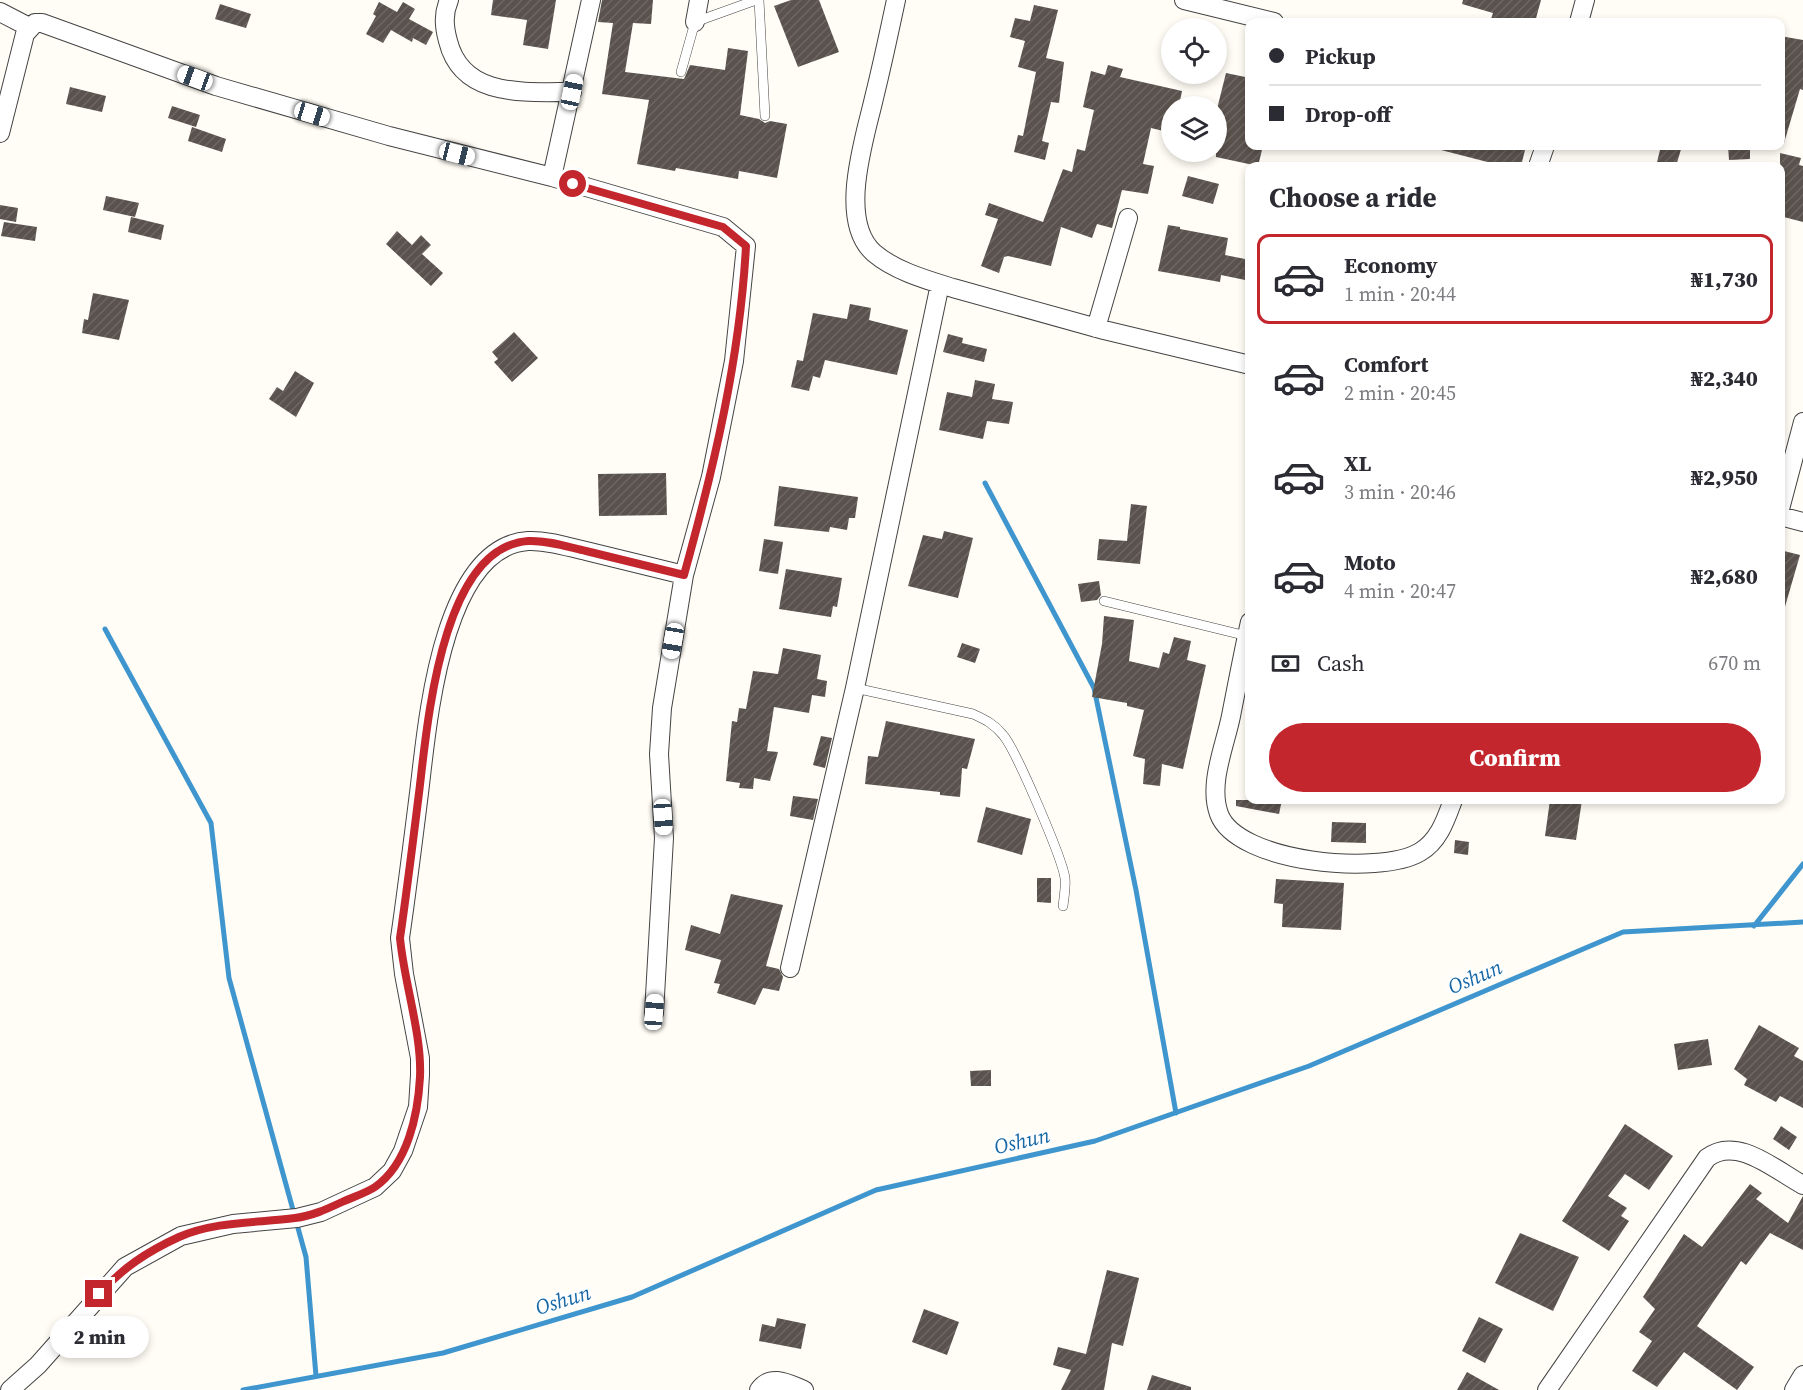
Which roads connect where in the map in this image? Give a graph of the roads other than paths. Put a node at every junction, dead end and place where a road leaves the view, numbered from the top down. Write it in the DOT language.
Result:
graph roads {
  1 [pos="449,0"];
  2 [pos="591,0"];
  3 [pos="699,0"];
  4 [pos="758,0"];
  5 [pos="896,0"];
  6 [pos="1184,0"];
  7 [pos="1585,0"];
  8 [pos="1243,7"];
  9 [pos="9,10"];
  10 [pos="1266,18"];
  11 [pos="1580,18"];
  12 [pos="695,22"];
  13 [pos="29,27"];
  14 [pos="681,72"];
  15 [pos="572,92"];
  16 [pos="765,116"];
  17 [pos="0,133"];
  18 [pos="552,177"];
  19 [pos="1128,218"];
  20 [pos="940,284"];
  21 [pos="1096,328"];
  22 [pos="1245,364"];
  23 [pos="1803,422"];
  24 [pos="1785,490"];
  25 [pos="1785,517"];
  26 [pos="1803,522"];
  27 [pos="684,575"];
  28 [pos="1104,601"];
  29 [pos="1245,628"];
  30 [pos="1245,644"];
  31 [pos="855,688"];
  32 [pos="1451,804"];
  33 [pos="1064,906"];
  34 [pos="790,968"];
  35 [pos="654,1012"];
  36 [pos="1803,1185"];
  37 [pos="1803,1375"];
  38 [pos="10,1390"];
  39 [pos="759,1390"];
  40 [pos="804,1390"];
  41 [pos="1547,1390"];
  42 [pos="1794,1390"];
  1 -- 15 [label="street"];
  2 -- 15 [label="street"];
  3 -- 12 [label="street"];
  4 -- 12 [label="lane"];
  4 -- 16 [label="lane"];
  5 -- 20 [label="street"];
  6 -- 8 [label="street"];
  7 -- 11 [label="street"];
  8 -- 10 [label="street"];
  9 -- 13 [label="street"];
  12 -- 14 [label="lane"];
  13 -- 17 [label="street"];
  13 -- 18 [label="street"];
  15 -- 18 [label="street"];
  18 -- 27 [label="street"];
  19 -- 21 [label="street"];
  20 -- 21 [label="street"];
  20 -- 31 [label="street"];
  21 -- 22 [label="street"];
  23 -- 24 [label="street"];
  25 -- 26 [label="street"];
  27 -- 35 [label="street"];
  27 -- 38 [label="street"];
  28 -- 29 [label="lane"];
  30 -- 32 [label="street"];
  31 -- 33 [label="lane"];
  31 -- 34 [label="street"];
  36 -- 41 [label="street"];
  37 -- 42 [label="street"];
  39 -- 40 [label="street"];
}
